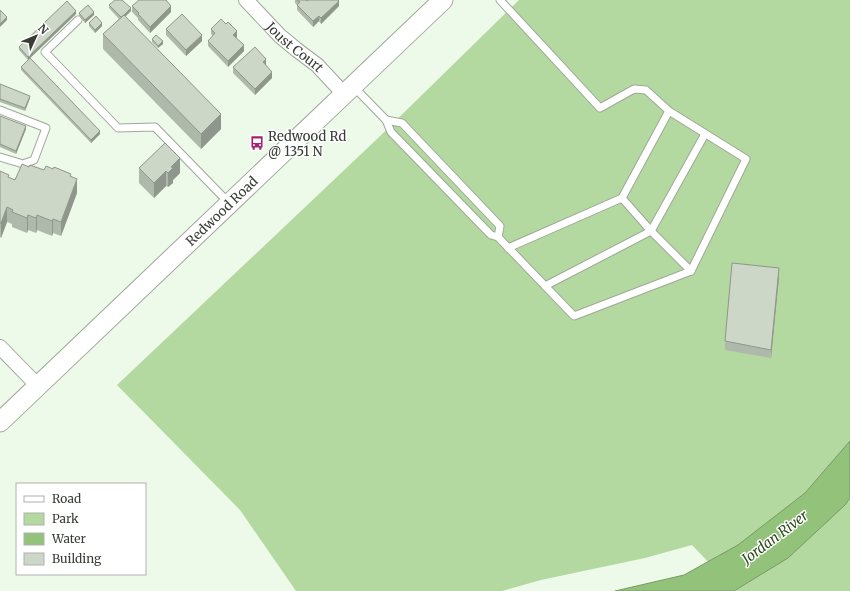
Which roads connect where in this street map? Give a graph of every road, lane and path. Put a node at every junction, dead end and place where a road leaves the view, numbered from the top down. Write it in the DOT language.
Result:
graph roads {
  1 [pos="246,0"];
  2 [pos="443,0"];
  3 [pos="500,0"];
  4 [pos="78,20"];
  5 [pos="349,90"];
  6 [pos="0,110"];
  7 [pos="669,111"];
  8 [pos="386,120"];
  9 [pos="705,134"];
  10 [pos="0,157"];
  11 [pos="622,198"];
  12 [pos="229,203"];
  13 [pos="651,231"];
  14 [pos="498,237"];
  15 [pos="508,248"];
  16 [pos="691,271"];
  17 [pos="545,286"];
  18 [pos="0,347"];
  19 [pos="38,386"];
  20 [pos="0,422"];
  1 -- 5 [label="street, Joust Court"];
  2 -- 5 [label="main road, Redwood Road"];
  3 -- 7 [label="lane"];
  4 -- 12 [label="lane"];
  5 -- 8 [label="lane"];
  5 -- 12 [label="main road, Redwood Road"];
  6 -- 10 [label="lane"];
  7 -- 9 [label="lane"];
  7 -- 11 [label="lane"];
  8 -- 14 [label="lane"];
  8 -- 14 [label="lane"];
  9 -- 13 [label="lane"];
  9 -- 16 [label="lane"];
  11 -- 13 [label="lane"];
  11 -- 15 [label="lane"];
  12 -- 19 [label="main road, Redwood Road"];
  13 -- 16 [label="lane"];
  13 -- 17 [label="lane"];
  14 -- 15 [label="lane"];
  15 -- 17 [label="lane"];
  16 -- 17 [label="lane"];
  18 -- 19 [label="street"];
  19 -- 20 [label="main road, Redwood Road"];
}
